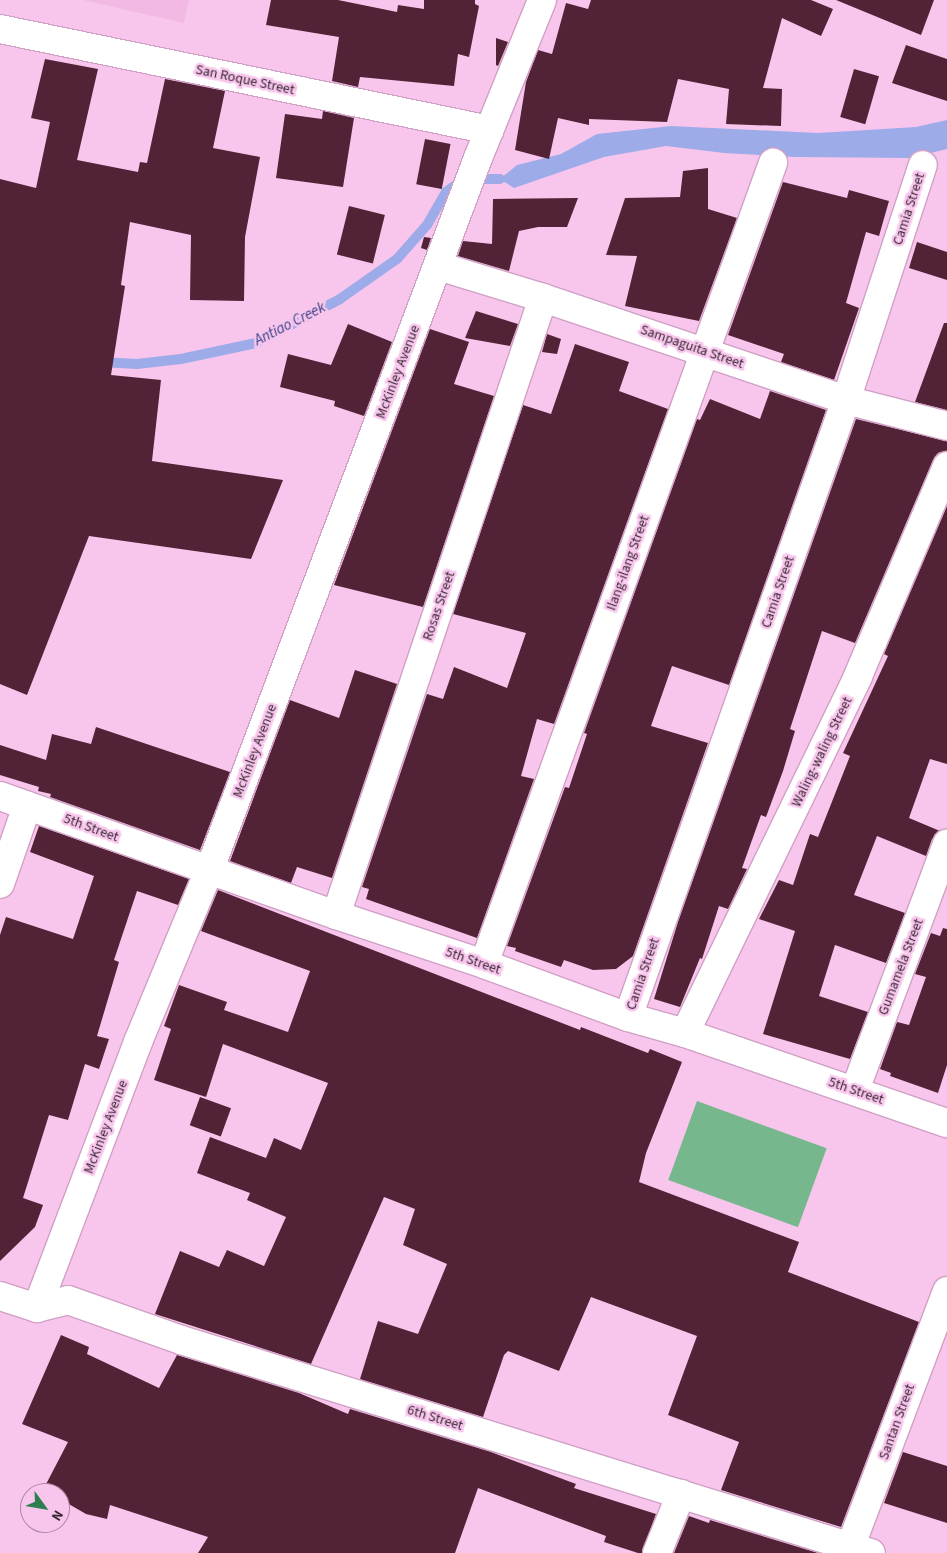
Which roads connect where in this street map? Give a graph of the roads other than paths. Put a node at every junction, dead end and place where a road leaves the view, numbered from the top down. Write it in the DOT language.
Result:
graph roads {
  1 [pos="542,0"];
  2 [pos="0,29"];
  3 [pos="490,130"];
  4 [pos="772,163"];
  5 [pos="923,165"];
  6 [pos="438,266"];
  7 [pos="543,298"];
  8 [pos="704,350"];
  9 [pos="846,400"];
  10 [pos="947,426"];
  11 [pos="947,466"];
  12 [pos="0,796"];
  13 [pos="27,806"];
  14 [pos="947,844"];
  15 [pos="209,871"];
  16 [pos="0,884"];
  17 [pos="336,915"];
  18 [pos="484,964"];
  19 [pos="628,1018"];
  20 [pos="685,1033"];
  21 [pos="854,1090"];
  22 [pos="947,1123"];
  23 [pos="947,1291"];
  24 [pos="0,1296"];
  25 [pos="36,1308"];
  26 [pos="681,1494"];
  27 [pos="856,1551"];
  28 [pos="657,1553"];
  1 -- 3 [label="street"];
  2 -- 3 [label="street, San Roque Street"];
  3 -- 6 [label="street, McKinley Avenue"];
  4 -- 8 [label="street, Ilang-ilang Street"];
  5 -- 9 [label="street, Camia Street"];
  6 -- 7 [label="street, Sampaguita Street"];
  6 -- 15 [label="street, McKinley Avenue"];
  7 -- 8 [label="street, Sampaguita Street"];
  7 -- 17 [label="street, Rosas Street"];
  8 -- 9 [label="street, Sampaguita Street"];
  8 -- 18 [label="street, Ilang-ilang Street"];
  9 -- 10 [label="street, Sampaguita Street"];
  9 -- 19 [label="street, Camia Street"];
  11 -- 20 [label="street, Waling-waling Street"];
  12 -- 13 [label="street, 5th Street"];
  13 -- 15 [label="street, 5th Street"];
  13 -- 16 [label="street"];
  14 -- 21 [label="street, Gumamela Street"];
  15 -- 17 [label="street, 5th Street"];
  15 -- 25 [label="street, McKinley Avenue"];
  17 -- 18 [label="street, 5th Street"];
  18 -- 19 [label="street, 5th Street"];
  19 -- 20 [label="street, 5th Street"];
  20 -- 21 [label="street, 5th Street"];
  21 -- 22 [label="street, 5th Street"];
  23 -- 27 [label="street, Santan Street"];
  24 -- 25 [label="street"];
  25 -- 26 [label="street, 6th Street"];
  26 -- 27 [label="street, 6th Street"];
  26 -- 28 [label="street"];
}
